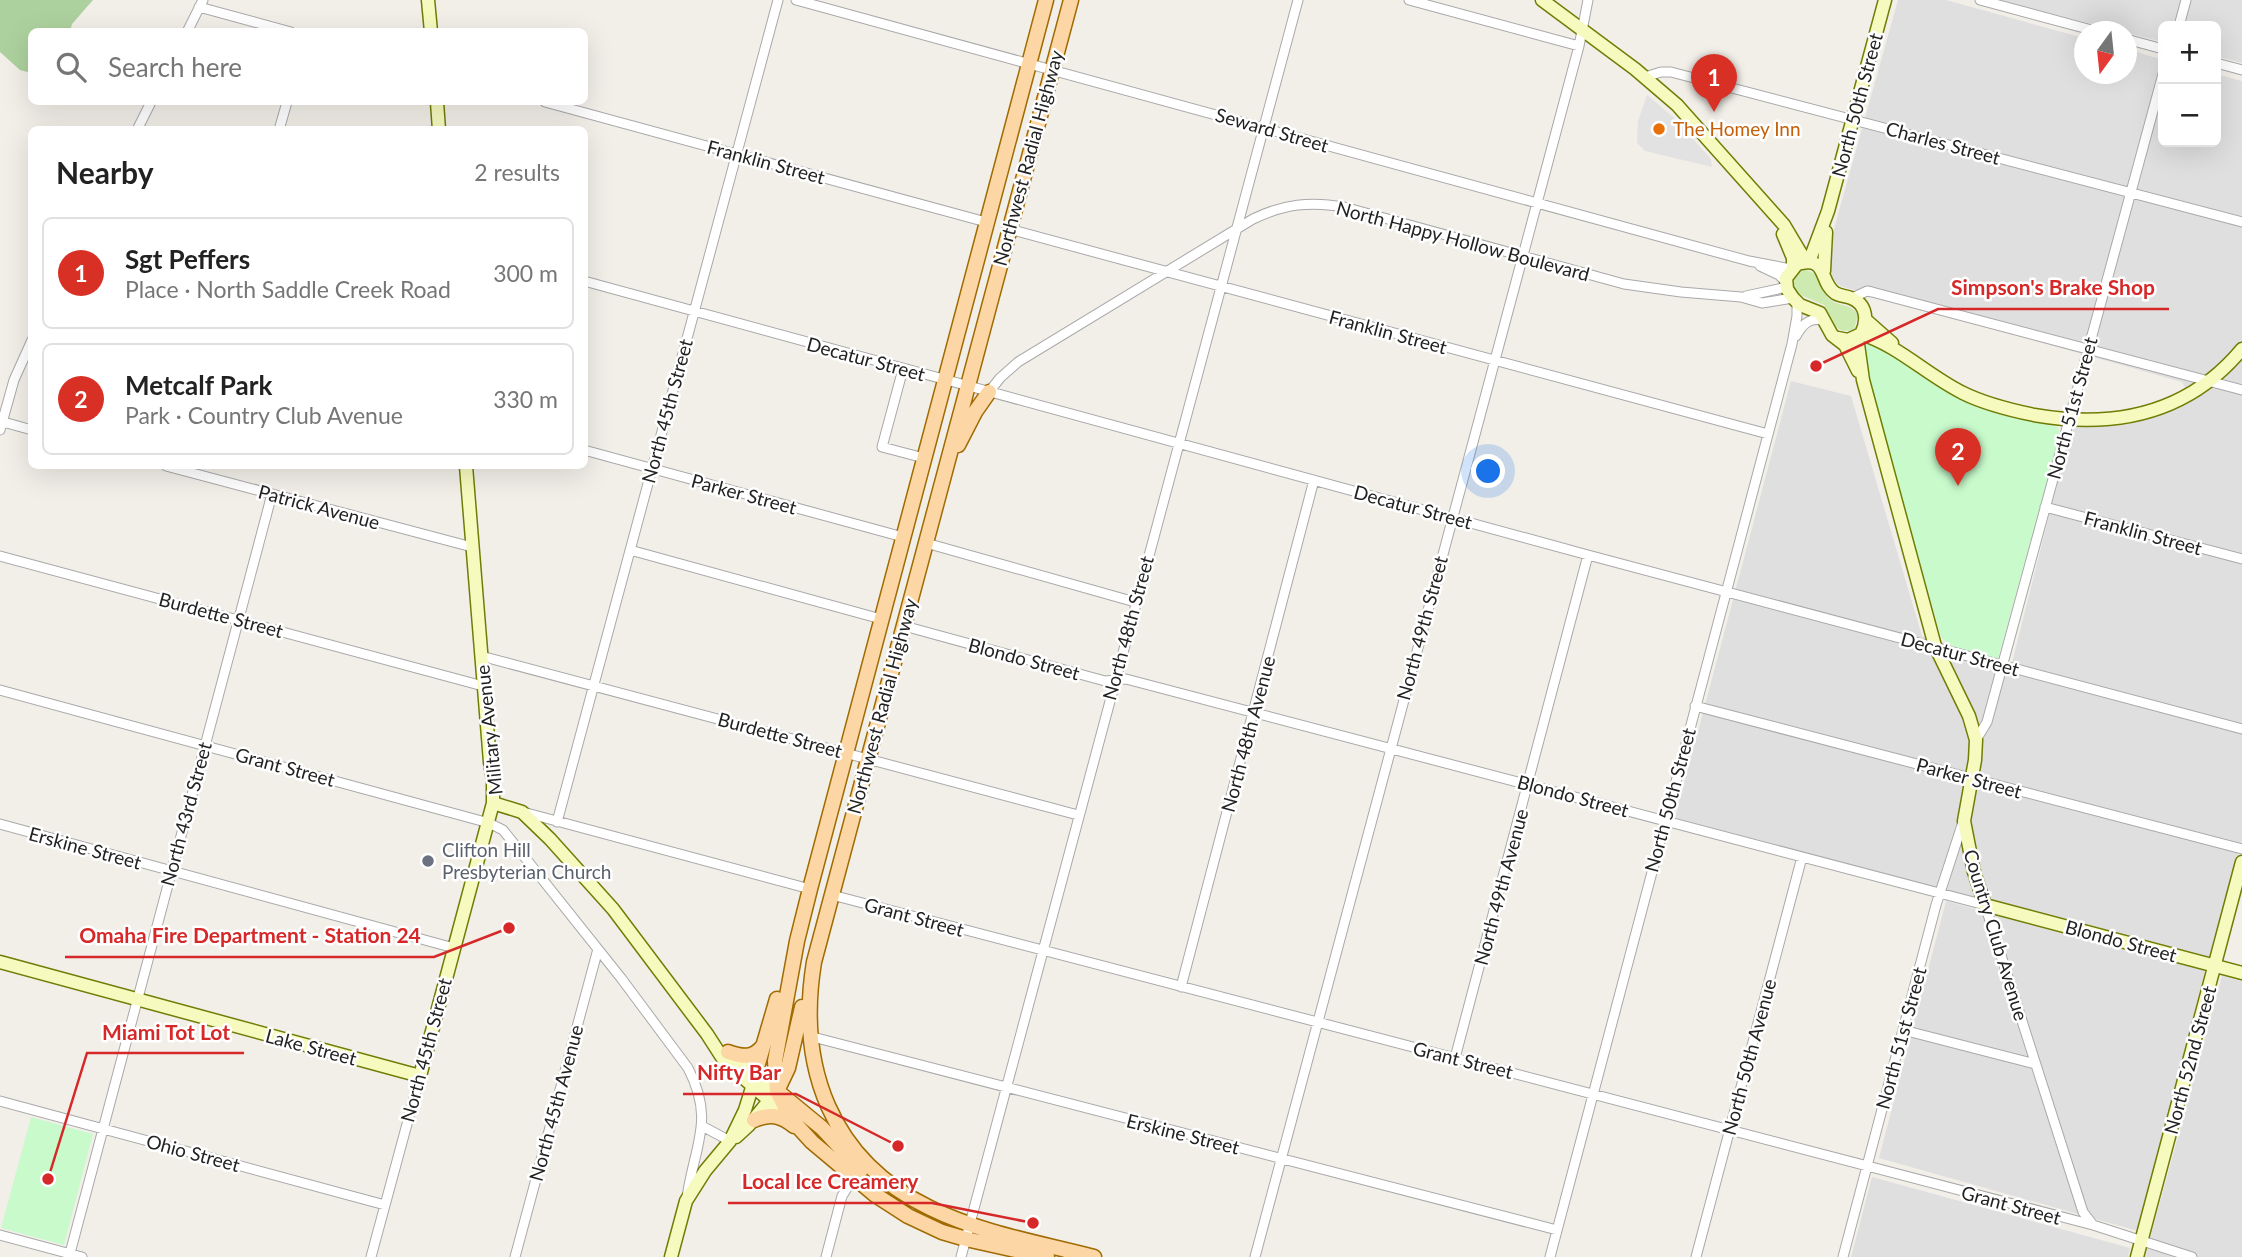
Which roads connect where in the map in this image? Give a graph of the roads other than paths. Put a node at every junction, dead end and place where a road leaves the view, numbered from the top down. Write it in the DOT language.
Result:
graph roads {
  1 [pos="428,0"];
  2 [pos="778,0"];
  3 [pos="796,0"];
  4 [pos="1046,0"];
  5 [pos="1071,0"];
  6 [pos="1298,0"];
  7 [pos="1409,0"];
  8 [pos="1542,0"];
  9 [pos="1588,0"];
  10 [pos="1885,0"];
  11 [pos="1980,0"];
  12 [pos="2186,0"];
  13 [pos="201,3"];
  14 [pos="2180,21"];
  15 [pos="2074,25"];
  16 [pos="189,28"];
  17 [pos="279,28"];
  18 [pos="431,28"];
  19 [pos="1582,30"];
  20 [pos="2137,42"];
  21 [pos="1579,46"];
  22 [pos="2158,48"];
  23 [pos="1029,64"];
  24 [pos="2221,64"];
  25 [pos="1052,69"];
  26 [pos="2242,70"];
  27 [pos="1645,77"];
  28 [pos="2160,84"];
  29 [pos="150,105"];
  30 [pos="285,105"];
  31 [pos="437,105"];
  32 [pos="556,105"];
  33 [pos="1853,120"];
  34 [pos="139,126"];
  35 [pos="280,126"];
  36 [pos="439,126"];
  37 [pos="1263,128"];
  38 [pos="736,154"];
  39 [pos="2130,193"];
  40 [pos="1536,203"];
  41 [pos="1828,211"];
  42 [pos="986,222"];
  43 [pos="2242,222"];
  44 [pos="1009,229"];
  45 [pos="1236,229"];
  46 [pos="1522,257"];
  47 [pos="1824,271"];
  48 [pos="1165,272"];
  49 [pos="1795,279"];
  50 [pos="588,282"];
  51 [pos="1220,287"];
  52 [pos="1882,295"];
  53 [pos="1852,298"];
  54 [pos="694,311"];
  55 [pos="1866,317"];
  56 [pos="1824,321"];
  57 [pos="1859,335"];
  58 [pos="1838,338"];
  59 [pos="1792,344"];
  60 [pos="28,349"];
  61 [pos="2242,349"];
  62 [pos="2087,350"];
  63 [pos="1907,358"];
  64 [pos="1494,360"];
  65 [pos="903,369"];
  66 [pos="945,380"];
  67 [pos="1863,380"];
  68 [pos="2209,382"];
  69 [pos="967,387"];
  70 [pos="2242,390"];
  71 [pos="989,393"];
  72 [pos="2069,419"];
  73 [pos="1,424"];
  74 [pos="28,429"];
  75 [pos="1768,434"];
  76 [pos="1178,444"];
  77 [pos="588,451"];
  78 [pos="924,457"];
  79 [pos="177,469"];
  80 [pos="466,469"];
  81 [pos="651,469"];
  82 [pos="944,475"];
  83 [pos="1314,480"];
  84 [pos="272,494"];
  85 [pos="2045,507"];
  86 [pos="1451,517"];
  87 [pos="903,537"];
  88 [pos="926,543"];
  89 [pos="472,547"];
  90 [pos="630,550"];
  91 [pos="1588,555"];
  92 [pos="0,556"];
  93 [pos="2242,559"];
  94 [pos="1726,592"];
  95 [pos="1135,602"];
  96 [pos="238,620"];
  97 [pos="881,620"];
  98 [pos="904,626"];
  99 [pos="1935,646"];
  100 [pos="481,656"];
  101 [pos="2002,665"];
  102 [pos="1114,680"];
  103 [pos="484,686"];
  104 [pos="593,686"];
  105 [pos="0,690"];
  106 [pos="1695,705"];
  107 [pos="1254,712"];
  108 [pos="2242,729"];
  109 [pos="1976,740"];
  110 [pos="204,746"];
  111 [pos="1390,748"];
  112 [pos="846,752"];
  113 [pos="868,758"];
  114 [pos="1971,778"];
  115 [pos="1527,784"];
  116 [pos="493,803"];
  117 [pos="522,812"];
  118 [pos="1078,815"];
  119 [pos="1665,821"];
  120 [pos="1964,821"];
  121 [pos="557,822"];
  122 [pos="489,823"];
  123 [pos="0,824"];
  124 [pos="2242,849"];
  125 [pos="1802,857"];
  126 [pos="2242,862"];
  127 [pos="171,871"];
  128 [pos="810,889"];
  129 [pos="1940,894"];
  130 [pos="832,895"];
  131 [pos="1985,905"];
  132 [pos="797,941"];
  133 [pos="454,948"];
  134 [pos="598,949"];
  135 [pos="1042,951"];
  136 [pos="0,962"];
  137 [pos="814,962"];
  138 [pos="2215,966"];
  139 [pos="2242,973"];
  140 [pos="1181,987"];
  141 [pos="137,1000"];
  142 [pos="1318,1022"];
  143 [pos="1903,1030"];
  144 [pos="707,1034"];
  145 [pos="809,1036"];
  146 [pos="764,1045"];
  147 [pos="728,1052"];
  148 [pos="1455,1058"];
  149 [pos="2035,1064"];
  150 [pos="419,1076"];
  151 [pos="754,1079"];
  152 [pos="1006,1088"];
  153 [pos="1593,1094"];
  154 [pos="774,1096"];
  155 [pos="0,1101"];
  156 [pos="754,1120"];
  157 [pos="795,1124"];
  158 [pos="702,1126"];
  159 [pos="103,1129"];
  160 [pos="1729,1131"];
  161 [pos="730,1141"];
  162 [pos="1281,1159"];
  163 [pos="1867,1167"];
  164 [pos="854,1177"];
  165 [pos="911,1198"];
  166 [pos="686,1200"];
  167 [pos="385,1205"];
  168 [pos="970,1224"];
  169 [pos="2093,1225"];
  170 [pos="1557,1230"];
  171 [pos="0,1235"];
  172 [pos="966,1239"];
  173 [pos="2142,1240"];
  174 [pos="69,1255"];
  175 [pos="82,1257"];
  176 [pos="371,1257"];
  177 [pos="515,1257"];
  178 [pos="671,1257"];
  179 [pos="826,1257"];
  180 [pos="961,1257"];
  181 [pos="1047,1257"];
  182 [pos="1094,1257"];
  183 [pos="1255,1257"];
  184 [pos="1550,1257"];
  185 [pos="1696,1257"];
  186 [pos="1843,1257"];
  187 [pos="2137,1257"];
  188 [pos="2192,1257"];
  1 -- 18 [label="main road"];
  2 -- 38 [label="street, North 45th Street"];
  3 -- 23 [label="street, Seward Street"];
  4 -- 23 [label="main road, Northwest Radial Highway"];
  5 -- 25 [label="main road, Northwest Radial Highway"];
  6 -- 37 [label="street, North 48th Street"];
  7 -- 21 [label="street"];
  8 -- 19 [label="main road"];
  9 -- 19 [label="street, North 49th Street"];
  10 -- 33 [label="main road, North 50th Street"];
  11 -- 15 [label="street"];
  12 -- 14 [label="street"];
  13 -- 16 [label="street"];
  13 -- 17 [label="street"];
  19 -- 21 [label="street, North 49th Street"];
  19 -- 27 [label="main road"];
  20 -- 22 [label="street"];
  21 -- 40 [label="street, North 49th Street"];
  23 -- 25 [label="street, Seward Street"];
  23 -- 42 [label="main road, Northwest Radial Highway"];
  24 -- 26 [label="street"];
  25 -- 37 [label="street, Seward Street"];
  25 -- 44 [label="main road, Northwest Radial Highway"];
  27 -- 33 [label="street, Charles Street"];
  27 -- 49 [label="main road"];
  28 -- 39 [label="street, North 51st Street"];
  29 -- 34 [label="street"];
  30 -- 35 [label="street"];
  31 -- 36 [label="main road"];
  32 -- 38 [label="street, Franklin Street"];
  33 -- 39 [label="street, Charles Street"];
  33 -- 41 [label="main road, North 50th Street"];
  37 -- 40 [label="street, Seward Street"];
  37 -- 45 [label="street, North 48th Street"];
  38 -- 42 [label="street, Franklin Street"];
  38 -- 54 [label="street, North 45th Street"];
  39 -- 43 [label="street, Charles Street"];
  39 -- 62 [label="street, North 51st Street"];
  40 -- 46 [label="street, North 49th Street"];
  40 -- 49 [label="street, Seward Street"];
  41 -- 47 [label="main road, North 50th Street"];
  41 -- 49 [label="main road, North 50th Street"];
  42 -- 66 [label="main road, Northwest Radial Highway"];
  44 -- 48 [label="street, Franklin Street"];
  44 -- 69 [label="main road, Northwest Radial Highway"];
  45 -- 46 [label="street, North Happy Hollow Boulevard"];
  45 -- 48 [label="street, North Happy Hollow Boulevard"];
  45 -- 51 [label="street, North 48th Street"];
  46 -- 49 [label="street, North Happy Hollow Boulevard"];
  46 -- 64 [label="street, North 49th Street"];
  47 -- 49 [label="main road"];
  47 -- 53 [label="main road"];
  48 -- 51 [label="street, Franklin Street"];
  48 -- 71 [label="street, North Happy Hollow Boulevard"];
  49 -- 56 [label="main road, Country Club Avenue"];
  49 -- 59 [label="street, North 50th Street"];
  50 -- 54 [label="street, Decatur Street"];
  51 -- 64 [label="street, Franklin Street"];
  51 -- 76 [label="street, North 48th Street"];
  52 -- 53 [label="street"];
  52 -- 55 [label="street"];
  52 -- 62 [label="street"];
  53 -- 55 [label="main road"];
  54 -- 65 [label="street, Decatur Street"];
  54 -- 81 [label="street, North 45th Street"];
  55 -- 57 [label="main road"];
  55 -- 63 [label="main road"];
  56 -- 58 [label="main road, Country Club Avenue"];
  56 -- 59 [label="street, North 50th Street"];
  57 -- 58 [label="main road"];
  57 -- 63 [label="main road"];
  57 -- 67 [label="main road, Country Club Avenue"];
  58 -- 67 [label="main road, Country Club Avenue"];
  59 -- 75 [label="street, North 50th Street"];
  60 -- 73 [label="street"];
  61 -- 68 [label="main road"];
  62 -- 68 [label="street"];
  62 -- 72 [label="street, North 51st Street"];
  63 -- 72 [label="main road"];
  64 -- 75 [label="street, Franklin Street"];
  64 -- 86 [label="street, North 49th Street"];
  65 -- 66 [label="street, Decatur Street"];
  65 -- 78 [label="street"];
  66 -- 69 [label="street, Decatur Street"];
  66 -- 78 [label="main road, Northwest Radial Highway"];
  67 -- 99 [label="main road, Country Club Avenue"];
  68 -- 70 [label="street"];
  68 -- 72 [label="main road"];
  69 -- 71 [label="street, Decatur Street"];
  69 -- 82 [label="main road, Northwest Radial Highway"];
  71 -- 76 [label="street, Decatur Street"];
  71 -- 82 [label="main road"];
  72 -- 85 [label="street, North 51st Street"];
  73 -- 74 [label="street"];
  75 -- 94 [label="street, North 50th Street"];
  76 -- 83 [label="street, Decatur Street"];
  76 -- 95 [label="street, North 48th Street"];
  77 -- 81 [label="street, Parker Street"];
  78 -- 87 [label="main road, Northwest Radial Highway"];
  79 -- 84 [label="street, Patrick Avenue"];
  80 -- 89 [label="main road, Military Avenue"];
  81 -- 87 [label="street, Parker Street"];
  81 -- 90 [label="street, North 45th Street"];
  82 -- 88 [label="main road, Northwest Radial Highway"];
  83 -- 86 [label="street, Decatur Street"];
  83 -- 107 [label="street, North 48th Avenue"];
  84 -- 89 [label="street, Patrick Avenue"];
  84 -- 96 [label="street, North 43rd Street"];
  85 -- 93 [label="street, Franklin Street"];
  85 -- 101 [label="street, North 51st Street"];
  86 -- 91 [label="street, Decatur Street"];
  86 -- 111 [label="street, North 49th Street"];
  87 -- 97 [label="main road, Northwest Radial Highway"];
  88 -- 95 [label="street"];
  88 -- 98 [label="main road, Northwest Radial Highway"];
  89 -- 100 [label="main road, Military Avenue"];
  90 -- 97 [label="street"];
  90 -- 104 [label="street, North 45th Street"];
  91 -- 94 [label="street, Decatur Street"];
  91 -- 115 [label="street, North 49th Avenue"];
  92 -- 96 [label="street, Burdette Street"];
  94 -- 99 [label="street, Decatur Street"];
  94 -- 106 [label="street, North 50th Street"];
  95 -- 102 [label="street, North 48th Street"];
  96 -- 103 [label="street, Burdette Street"];
  96 -- 110 [label="street, North 43rd Street"];
  97 -- 112 [label="main road, Northwest Radial Highway"];
  98 -- 102 [label="street, Blondo Street"];
  98 -- 113 [label="main road, Northwest Radial Highway"];
  99 -- 101 [label="street, Decatur Street"];
  99 -- 109 [label="main road, Country Club Avenue"];
  100 -- 103 [label="main road, Military Avenue"];
  100 -- 104 [label="street, Burdette Street"];
  101 -- 108 [label="street, Decatur Street"];
  101 -- 109 [label="street, North 51st Street"];
  102 -- 107 [label="street, Blondo Street"];
  102 -- 118 [label="street, North 48th Street"];
  103 -- 116 [label="main road, Military Avenue"];
  104 -- 112 [label="street, Burdette Street"];
  104 -- 121 [label="street, North 45th Street"];
  105 -- 110 [label="street, Grant Street"];
  106 -- 114 [label="street, Parker Street"];
  106 -- 119 [label="street, North 50th Street"];
  107 -- 111 [label="street, Blondo Street"];
  107 -- 140 [label="street, North 48th Avenue"];
  109 -- 114 [label="main road, Country Club Avenue"];
  110 -- 122 [label="street, Grant Street"];
  110 -- 127 [label="street, North 43rd Street"];
  111 -- 115 [label="street, Blondo Street"];
  111 -- 142 [label="street, North 49th Street"];
  112 -- 113 [label="street, Burdette Street"];
  112 -- 128 [label="main road, Northwest Radial Highway"];
  113 -- 118 [label="street, Burdette Street"];
  113 -- 130 [label="main road, Northwest Radial Highway"];
  114 -- 120 [label="main road, Country Club Avenue"];
  114 -- 124 [label="street, Parker Street"];
  115 -- 119 [label="street, Blondo Street"];
  115 -- 148 [label="street, North 49th Avenue"];
  116 -- 117 [label="main road, Military Avenue"];
  116 -- 122 [label="main road, North 45th Street"];
  117 -- 121 [label="street"];
  117 -- 144 [label="main road, Military Avenue"];
  118 -- 135 [label="street, North 48th Street"];
  119 -- 125 [label="street, Blondo Street"];
  119 -- 153 [label="street, North 50th Street"];
  120 -- 129 [label="street, North 51st Street"];
  120 -- 131 [label="main road, Country Club Avenue"];
  121 -- 128 [label="street"];
  122 -- 133 [label="main road, North 45th Street"];
  122 -- 134 [label="street"];
  123 -- 127 [label="street, Erskine Street"];
  125 -- 129 [label="street, Blondo Street"];
  125 -- 160 [label="street, North 50th Avenue"];
  126 -- 138 [label="main road, North 52nd Street"];
  127 -- 133 [label="street, Erskine Street"];
  127 -- 141 [label="street, North 43rd Street"];
  128 -- 132 [label="main road, Northwest Radial Highway"];
  129 -- 131 [label="street, Blondo Street"];
  129 -- 143 [label="street, North 51st Street"];
  130 -- 135 [label="street, Grant Street"];
  130 -- 137 [label="main road, Northwest Radial Highway"];
  131 -- 138 [label="main road, Blondo Street"];
  131 -- 149 [label="street, Country Club Avenue"];
  132 -- 146 [label="main road"];
  132 -- 154 [label="main road, Northwest Radial Highway"];
  133 -- 150 [label="main road, North 45th Street"];
  134 -- 158 [label="street"];
  134 -- 177 [label="street, North 45th Avenue"];
  135 -- 140 [label="street, Grant Street"];
  135 -- 152 [label="street, North 48th Street"];
  136 -- 141 [label="main road, Lake Street"];
  137 -- 145 [label="main road, Northwest Radial Highway"];
  137 -- 154 [label="main road"];
  138 -- 139 [label="main road, Blondo Street"];
  138 -- 173 [label="main road, North 52nd Street"];
  140 -- 142 [label="street, Grant Street"];
  141 -- 150 [label="main road, Lake Street"];
  141 -- 159 [label="street, North 43rd Street"];
  142 -- 148 [label="street, Grant Street"];
  142 -- 162 [label="street, North 49th Street"];
  143 -- 149 [label="street"];
  143 -- 163 [label="street, North 51st Street"];
  144 -- 147 [label="main road, Military Avenue"];
  144 -- 151 [label="main road, Military Avenue"];
  145 -- 152 [label="street, Erskine Street"];
  145 -- 165 [label="main road, Northwest Radial Highway"];
  146 -- 147 [label="main road"];
  146 -- 151 [label="main road"];
  147 -- 151 [label="main road, Military Avenue"];
  148 -- 153 [label="street, Grant Street"];
  149 -- 169 [label="street, Country Club Avenue"];
  150 -- 167 [label="street, North 45th Street"];
  151 -- 154 [label="main road, Military Avenue"];
  151 -- 161 [label="main road"];
  152 -- 162 [label="street, Erskine Street"];
  152 -- 168 [label="street, North 48th Street"];
  153 -- 160 [label="street, Grant Street"];
  153 -- 170 [label="street, North 50th Street"];
  154 -- 156 [label="main road"];
  154 -- 157 [label="main road, Northwest Radial Highway"];
  154 -- 165 [label="main road"];
  155 -- 159 [label="street, Ohio Street"];
  156 -- 157 [label="main road"];
  156 -- 161 [label="main road"];
  157 -- 164 [label="main road, Northwest Radial Highway"];
  158 -- 161 [label="street"];
  158 -- 166 [label="street"];
  159 -- 167 [label="street, Ohio Street"];
  159 -- 174 [label="street, North 43rd Street"];
  160 -- 163 [label="street, Grant Street"];
  160 -- 185 [label="street, North 50th Avenue"];
  161 -- 166 [label="main road"];
  162 -- 170 [label="street, Erskine Street"];
  162 -- 183 [label="street, North 49th Street"];
  163 -- 169 [label="street, Grant Street"];
  163 -- 186 [label="street, North 51st Street"];
  164 -- 172 [label="main road, Northwest Radial Highway"];
  164 -- 179 [label="street"];
  165 -- 168 [label="main road, Northwest Radial Highway"];
  166 -- 178 [label="main road"];
  167 -- 176 [label="street, North 45th Street"];
  168 -- 172 [label="street, North 48th Street"];
  168 -- 182 [label="main road, Northwest Radial Highway"];
  169 -- 173 [label="street"];
  170 -- 184 [label="street, North 50th Street"];
  171 -- 174 [label="street"];
  172 -- 180 [label="street, North 48th Street"];
  172 -- 181 [label="main road, Northwest Radial Highway"];
  173 -- 187 [label="main road, North 52nd Street"];
  173 -- 188 [label="street"];
  174 -- 175 [label="street"];
}
